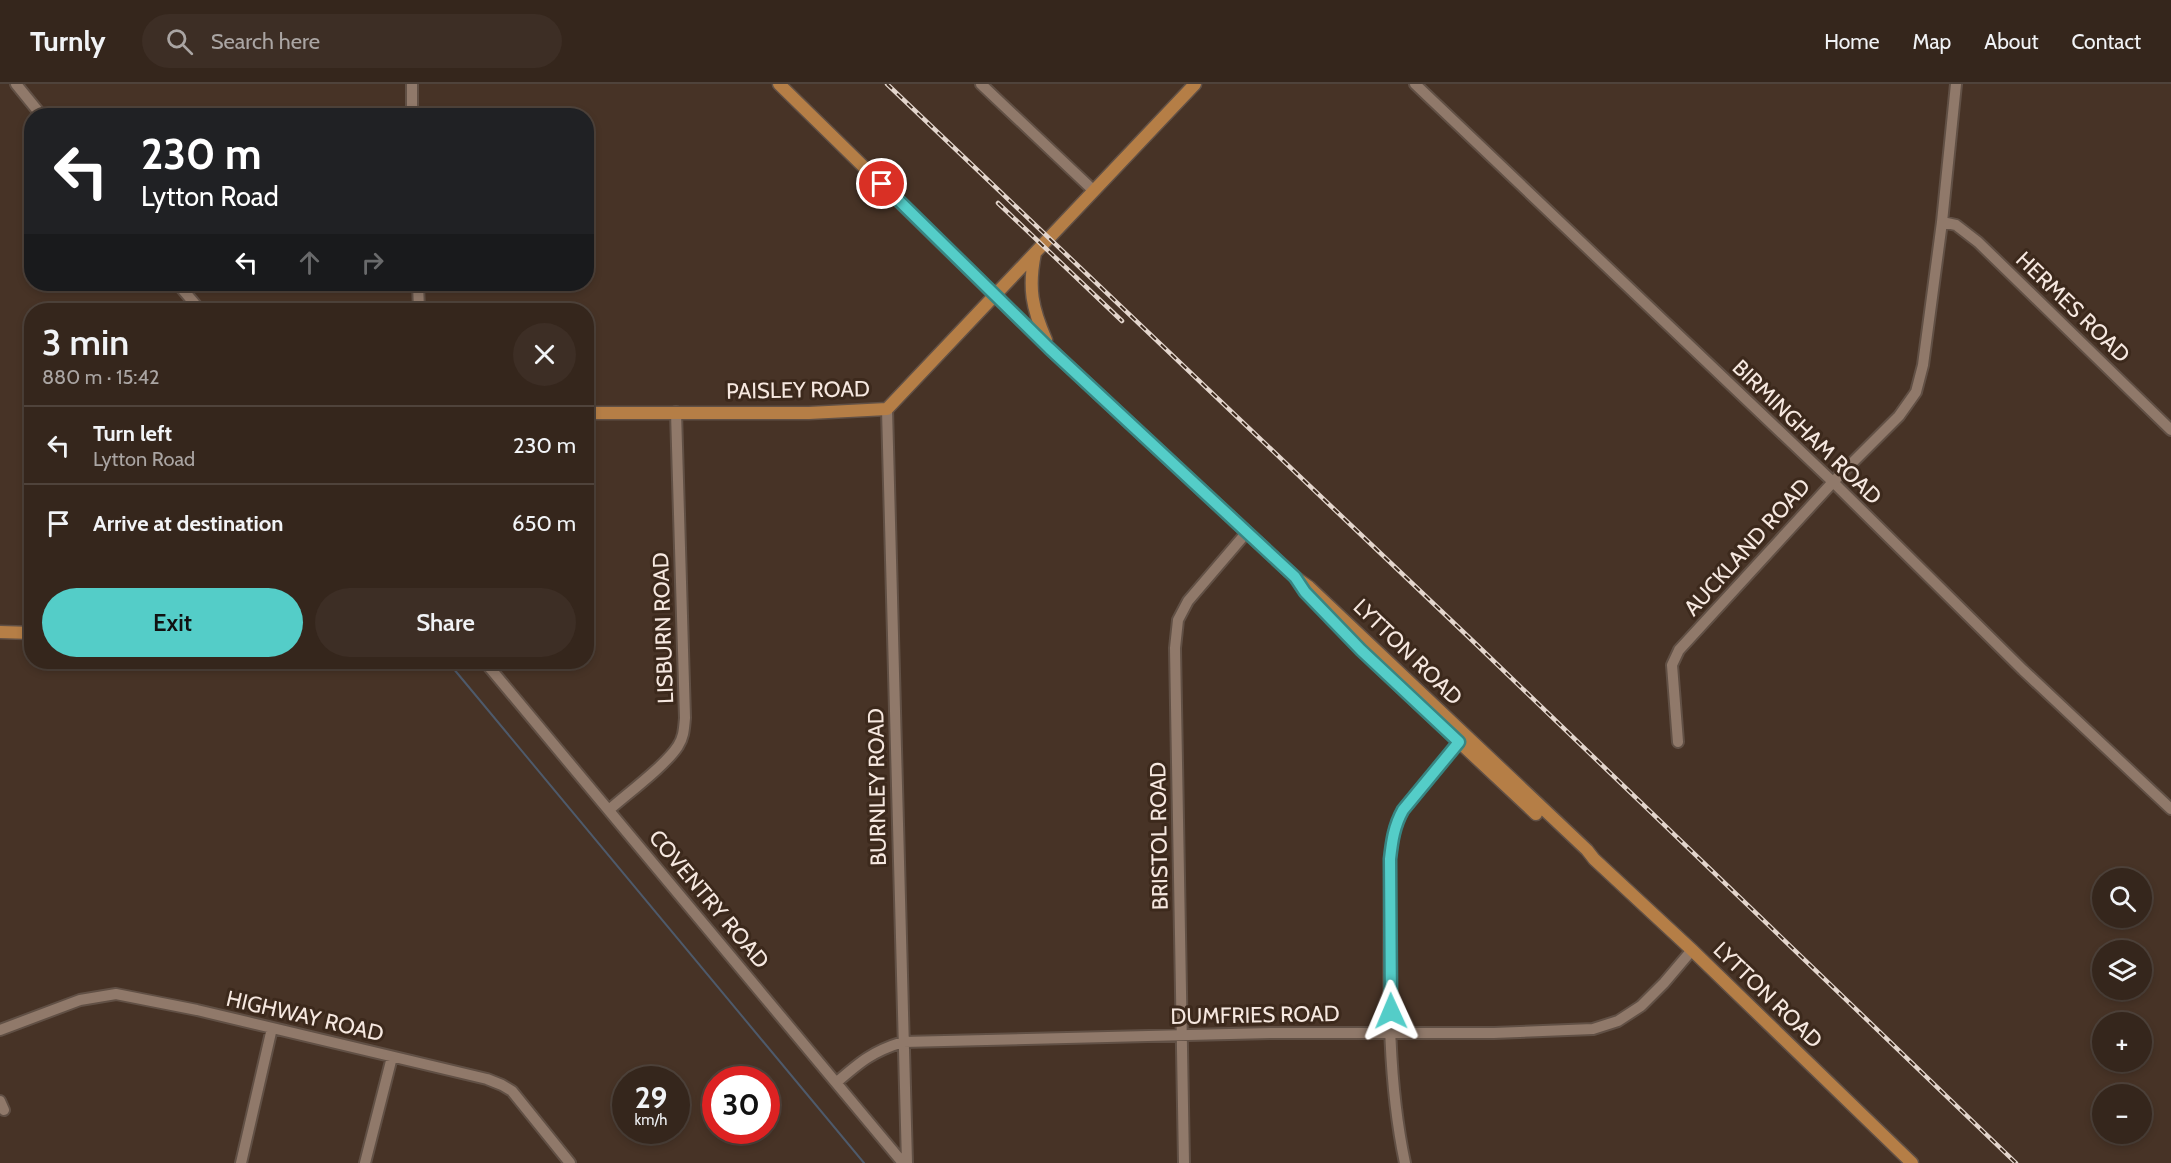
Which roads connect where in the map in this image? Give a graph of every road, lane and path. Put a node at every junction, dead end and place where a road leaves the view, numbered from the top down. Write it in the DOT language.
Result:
graph roads {
  1 [pos="16,84"];
  2 [pos="412,84"];
  3 [pos="778,84"];
  4 [pos="981,84"];
  5 [pos="1195,84"];
  6 [pos="1415,84"];
  7 [pos="1956,84"];
  8 [pos="36,108"];
  9 [pos="412,108"];
  10 [pos="1094,191"];
  11 [pos="1942,222"];
  12 [pos="1035,252"];
  13 [pos="184,291"];
  14 [pos="996,295"];
  15 [pos="194,303"];
  16 [pos="1049,348"];
  17 [pos="887,410"];
  18 [pos="676,412"];
  19 [pos="594,413"];
  20 [pos="2171,430"];
  21 [pos="1833,482"];
  22 [pos="1247,532"];
  23 [pos="0,632"];
  24 [pos="24,633"];
  25 [pos="491,669"];
  26 [pos="1462,739"];
  27 [pos="1678,742"];
  28 [pos="2171,809"];
  29 [pos="609,810"];
  30 [pos="1692,950"];
  31 [pos="272,1029"];
  32 [pos="0,1030"];
  33 [pos="1391,1033"];
  34 [pos="1182,1036"];
  35 [pos="903,1042"];
  36 [pos="392,1057"];
  37 [pos="837,1082"];
  38 [pos="241,1163"];
  39 [pos="366,1163"];
  40 [pos="570,1163"];
  41 [pos="905,1163"];
  42 [pos="1184,1163"];
  43 [pos="1405,1163"];
  44 [pos="1912,1163"];
  1 -- 8 [label="street"];
  2 -- 9 [label="street"];
  3 -- 14 [label="main road, LYTTON ROAD"];
  4 -- 10 [label="street"];
  5 -- 10 [label="main road, PAISLEY ROAD"];
  6 -- 21 [label="street, BIRMINGHAM ROAD"];
  7 -- 11 [label="street, AUCKLAND ROAD"];
  10 -- 12 [label="main road, PAISLEY ROAD"];
  11 -- 20 [label="street, HERMES ROAD"];
  11 -- 21 [label="street, AUCKLAND ROAD"];
  12 -- 14 [label="main road, PAISLEY ROAD"];
  12 -- 16 [label="main road"];
  13 -- 15 [label="street"];
  14 -- 16 [label="main road, LYTTON ROAD"];
  14 -- 17 [label="main road, PAISLEY ROAD"];
  16 -- 22 [label="main road, LYTTON ROAD"];
  17 -- 18 [label="main road, PAISLEY ROAD"];
  17 -- 35 [label="street, BURNLEY ROAD"];
  18 -- 19 [label="main road, PAISLEY ROAD"];
  18 -- 29 [label="street, LISBURN ROAD"];
  21 -- 27 [label="street, AUCKLAND ROAD"];
  21 -- 28 [label="street, BIRMINGHAM ROAD"];
  22 -- 26 [label="main road, LYTTON ROAD"];
  22 -- 34 [label="street, BRISTOL ROAD"];
  23 -- 24 [label="main road"];
  25 -- 29 [label="street, COVENTRY ROAD"];
  26 -- 30 [label="main road, LYTTON ROAD"];
  26 -- 33 [label="street"];
  29 -- 37 [label="street, COVENTRY ROAD"];
  30 -- 33 [label="street, DUMFRIES ROAD"];
  30 -- 44 [label="main road, LYTTON ROAD"];
  31 -- 32 [label="street, HIGHWAY ROAD"];
  31 -- 36 [label="street, HIGHWAY ROAD"];
  31 -- 38 [label="street"];
  33 -- 34 [label="street, DUMFRIES ROAD"];
  33 -- 43 [label="street"];
  34 -- 35 [label="street, DUMFRIES ROAD"];
  34 -- 42 [label="street, BRISTOL ROAD"];
  35 -- 37 [label="street, DUMFRIES ROAD"];
  35 -- 41 [label="street, BURNLEY ROAD"];
  36 -- 39 [label="street"];
  36 -- 40 [label="street, HIGHWAY ROAD"];
  37 -- 41 [label="street, COVENTRY ROAD"];
}
